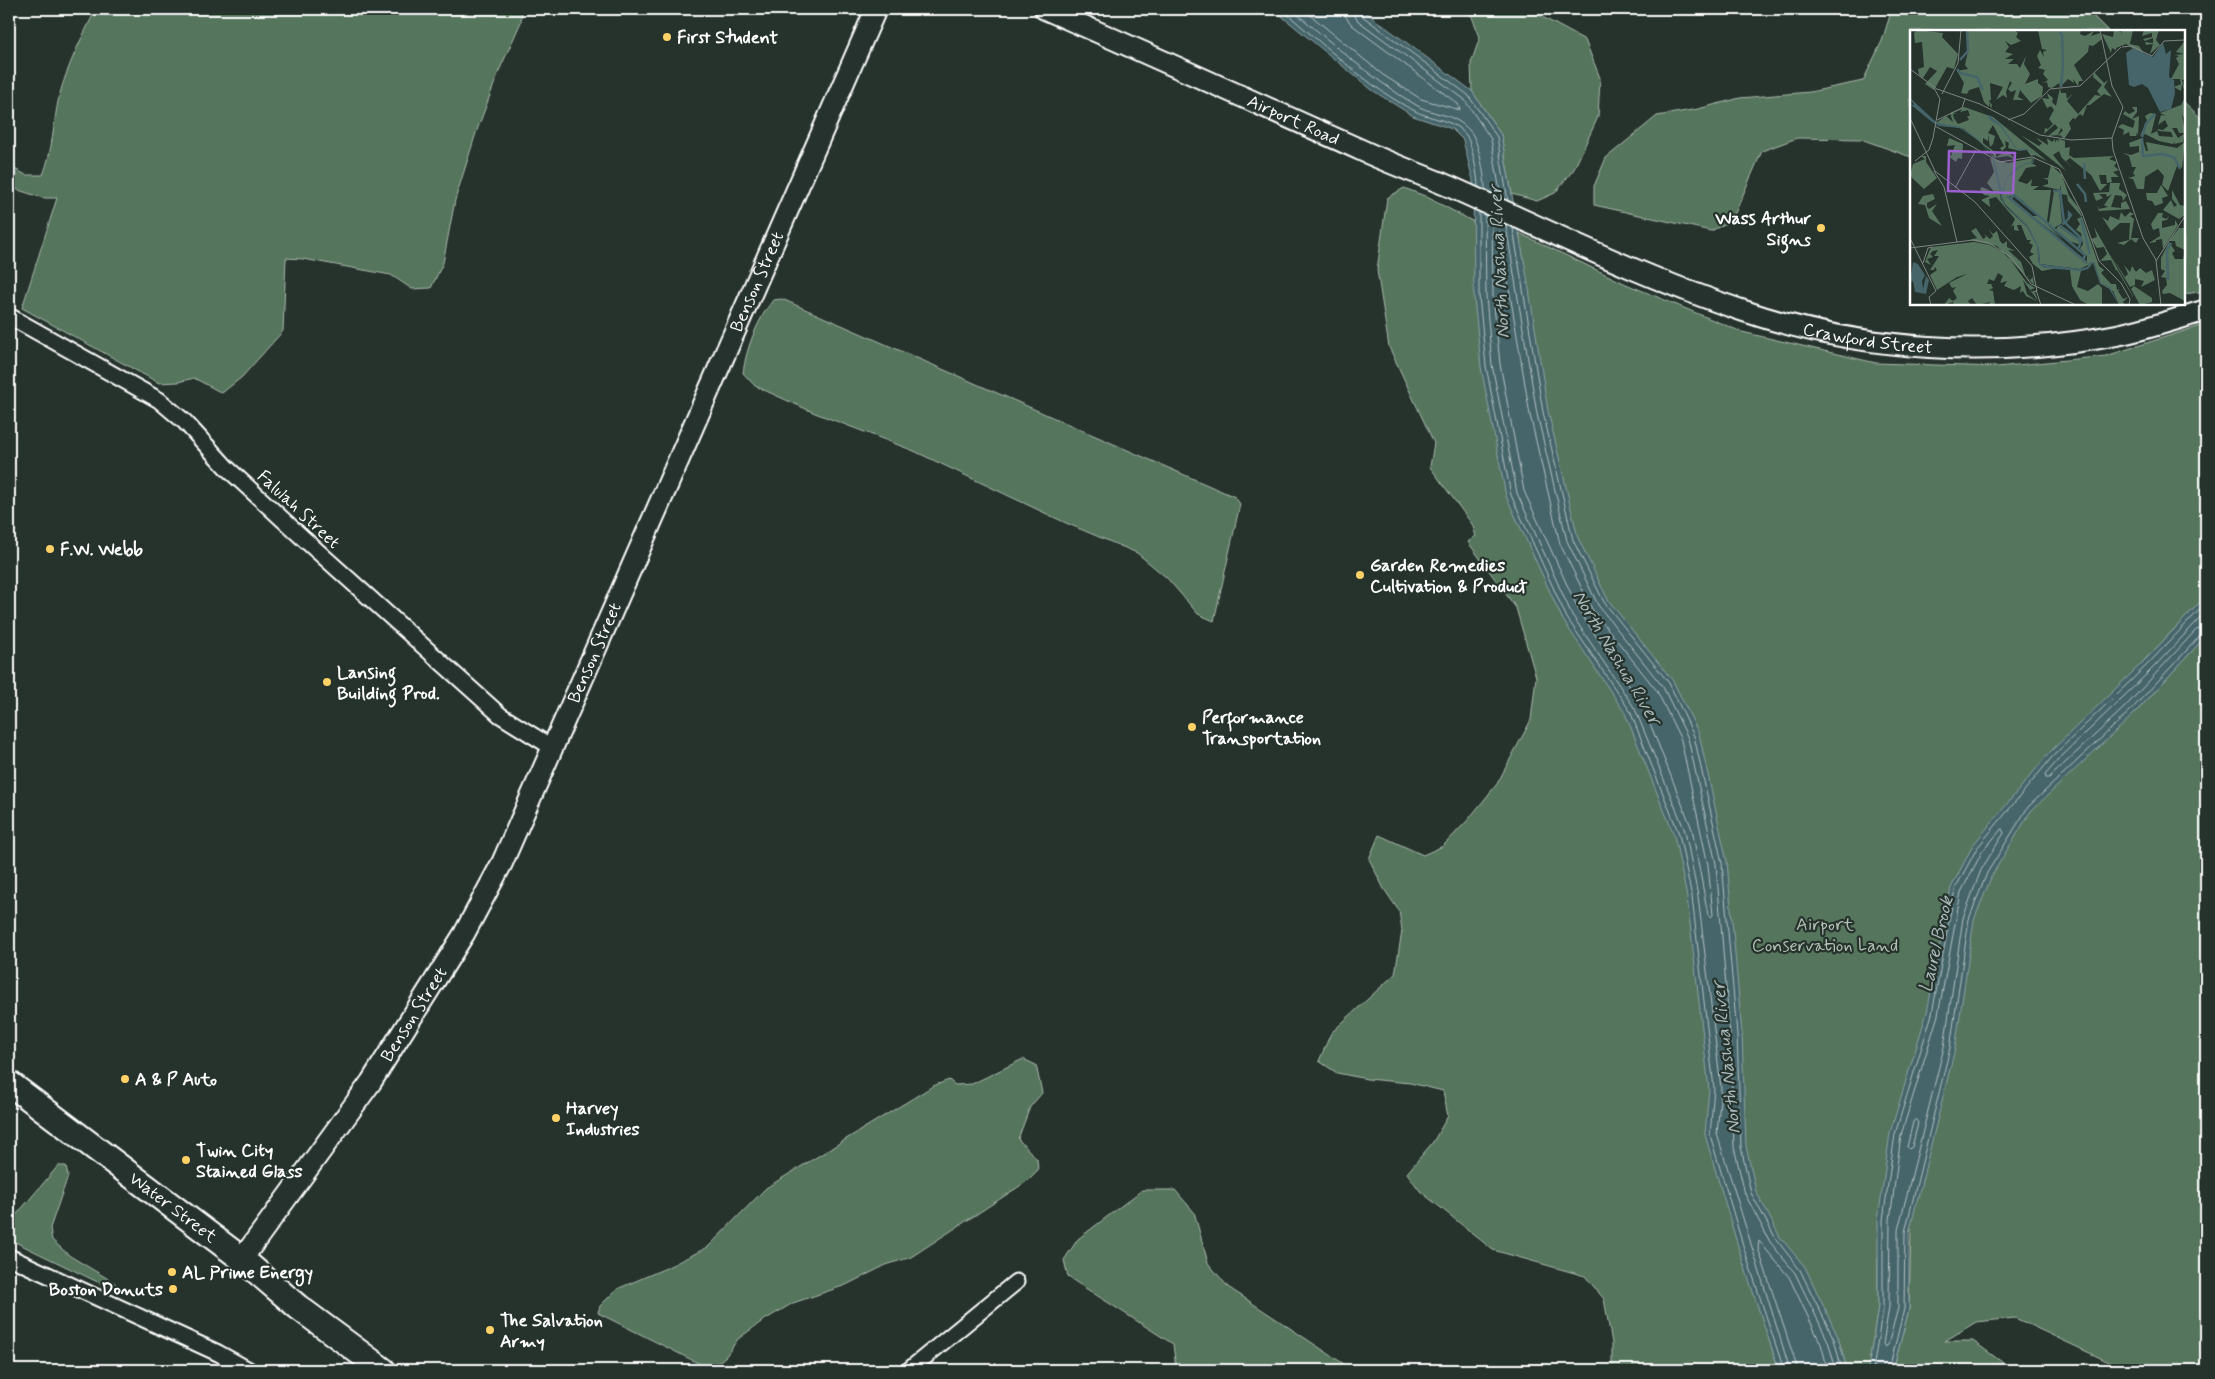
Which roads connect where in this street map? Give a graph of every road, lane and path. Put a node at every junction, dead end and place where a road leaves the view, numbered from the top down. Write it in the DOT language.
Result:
graph roads {
  1 [pos="876,9"];
  2 [pos="1045,9"];
  3 [pos="1543,229"];
  4 [pos="2206,310"];
  5 [pos="9,316"];
  6 [pos="553,748"];
  7 [pos="9,1083"];
  8 [pos="9,1257"];
  9 [pos="242,1259"];
  10 [pos="1016,1282"];
  11 [pos="248,1370"];
  12 [pos="383,1370"];
  13 [pos="909,1370"];
  1 -- 6 [label="main road, Benson Street"];
  2 -- 3 [label="main road, Airport Road"];
  3 -- 4 [label="main road, Crawford Street"];
  5 -- 6 [label="street, Falulah Street"];
  6 -- 9 [label="main road, Benson Street"];
  7 -- 9 [label="highway, Water Street"];
  8 -- 11 [label="street"];
  9 -- 12 [label="highway, Water Street"];
  10 -- 13 [label="street"];
}
